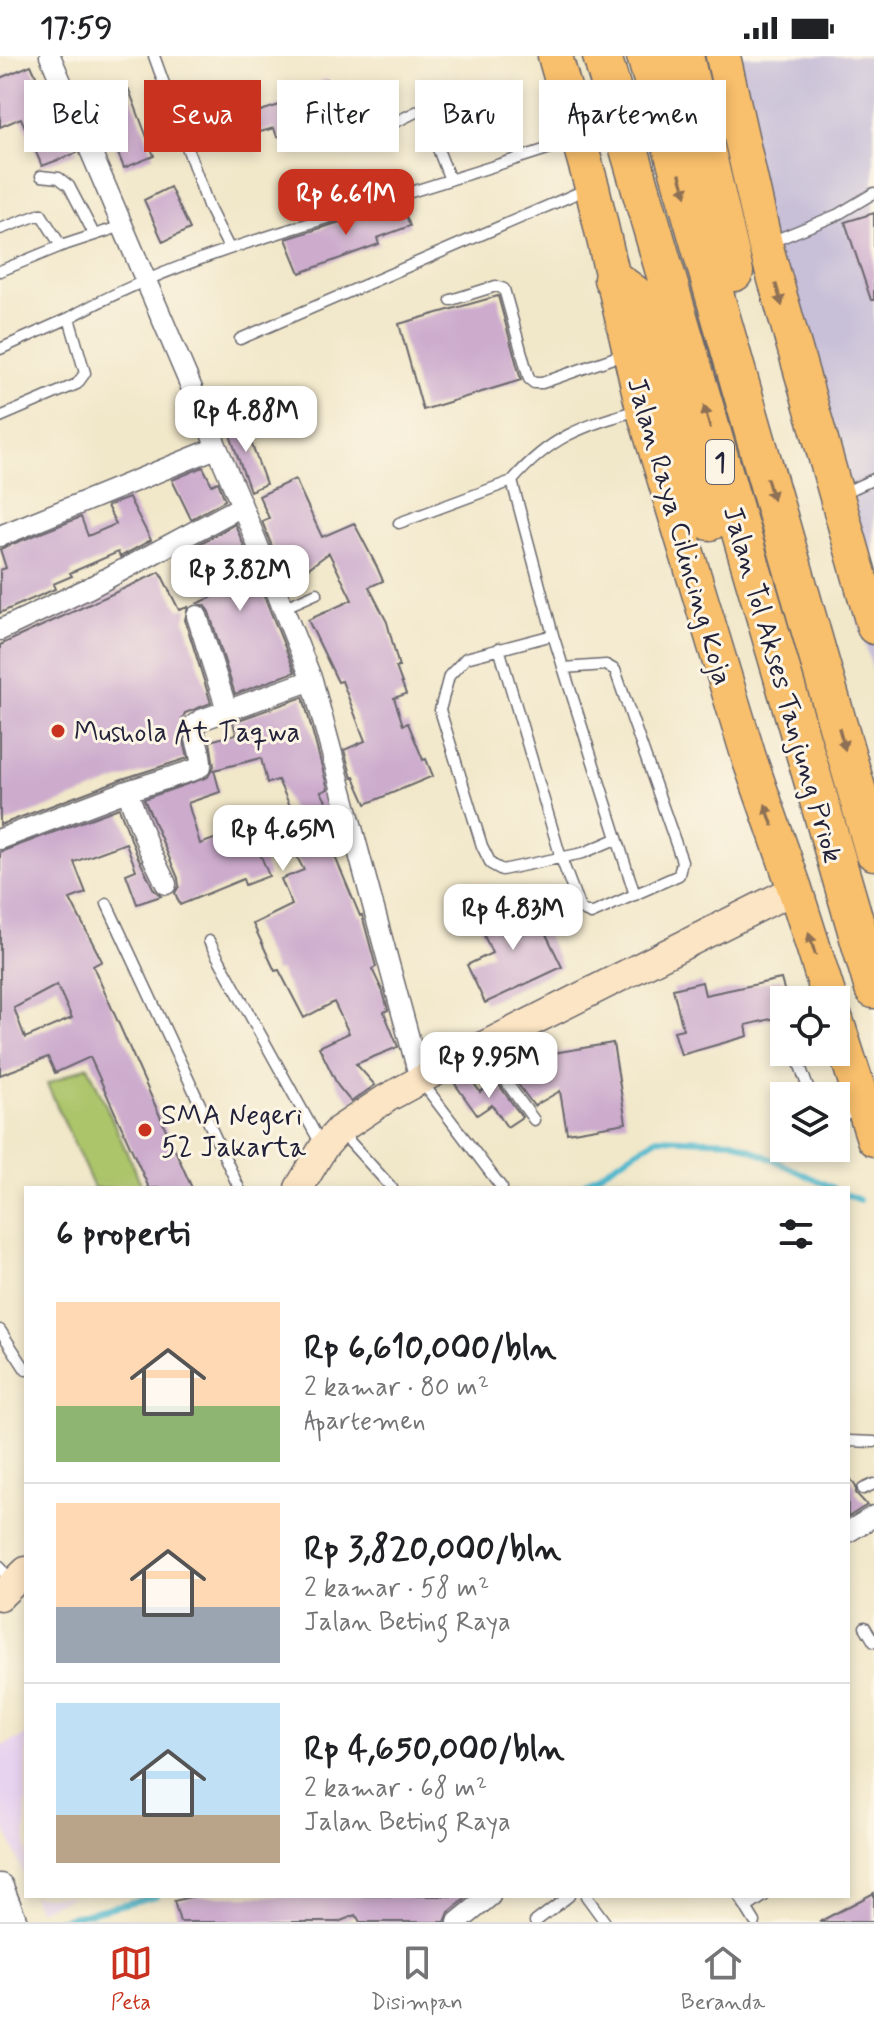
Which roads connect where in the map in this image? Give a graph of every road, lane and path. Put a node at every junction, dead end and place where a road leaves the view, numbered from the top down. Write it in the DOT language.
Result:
graph roads {
  1 [pos="50,56"];
  2 [pos="154,56"];
  3 [pos="555,56"];
  4 [pos="602,56"];
  5 [pos="646,56"];
  6 [pos="684,56"];
  7 [pos="723,56"];
  8 [pos="562,80"];
  9 [pos="399,120"];
  10 [pos="539,152"];
  11 [pos="583,152"];
  12 [pos="41,176"];
  13 [pos="450,180"];
  14 [pos="592,187"];
  15 [pos="874,193"];
  16 [pos="122,226"];
  17 [pos="0,229"];
  18 [pos="94,234"];
  19 [pos="765,244"];
  20 [pos="61,246"];
  21 [pos="229,248"];
  22 [pos="0,271"];
  23 [pos="613,279"];
  24 [pos="146,280"];
  25 [pos="451,300"];
  26 [pos="69,318"];
  27 [pos="240,339"];
  28 [pos="0,349"];
  29 [pos="643,350"];
  30 [pos="643,408"];
  31 [pos="0,417"];
  32 [pos="216,448"];
  33 [pos="874,479"];
  34 [pos="512,481"];
  35 [pos="835,497"];
  36 [pos="242,506"];
  37 [pos="399,523"];
  38 [pos="0,536"];
  39 [pos="317,593"];
  40 [pos="283,608"];
  41 [pos="197,616"];
  42 [pos="874,627"];
  43 [pos="0,630"];
  44 [pos="553,635"];
  45 [pos="499,648"];
  46 [pos="563,668"];
  47 [pos="312,680"];
  48 [pos="227,710"];
  49 [pos="874,760"];
  50 [pos="127,791"];
  51 [pos="0,839"];
  52 [pos="616,839"];
  53 [pos="874,851"];
  54 [pos="561,858"];
  55 [pos="838,868"];
  56 [pos="166,884"];
  57 [pos="795,889"];
  58 [pos="635,895"];
  59 [pos="107,904"];
  60 [pos="209,941"];
  61 [pos="826,986"];
  62 [pos="874,989"];
  63 [pos="481,1047"];
  64 [pos="847,1066"];
  65 [pos="420,1079"];
  66 [pos="534,1120"];
  67 [pos="861,1125"];
  68 [pos="331,1139"];
  69 [pos="238,1186"];
  70 [pos="300,1186"];
  71 [pos="390,1186"];
  72 [pos="500,1186"];
  73 [pos="0,1330"];
  74 [pos="24,1367"];
  75 [pos="850,1441"];
  76 [pos="874,1442"];
  77 [pos="874,1484"];
  78 [pos="863,1489"];
  79 [pos="874,1516"];
  80 [pos="850,1531"];
  81 [pos="865,1627"];
  82 [pos="874,1642"];
  83 [pos="488,1898"];
  84 [pos="566,1898"];
  85 [pos="587,1898"];
  86 [pos="740,1898"];
  87 [pos="761,1898"];
  88 [pos="746,1908"];
  89 [pos="458,1922"];
  90 [pos="535,1922"];
  91 [pos="605,1922"];
  92 [pos="755,1922"];
  1 -- 16 [label="street"];
  2 -- 21 [label="lane"];
  3 -- 8 [label="highway"];
  55 -- 4 [label="highway, Jalan Tol Akses Tanjung Priok / 1, one-way"];
  5 -- 53 [label="highway, Jalan Tol Akses Tanjung Priok / 1, one-way"];
  6 -- 49 [label="highway"];
  7 -- 19 [label="highway"];
  9 -- 13 [label="lane"];
  10 -- 13 [label="lane"];
  11 -- 14 [label="highway"];
  12 -- 18 [label="lane"];
  13 -- 21 [label="lane"];
  14 -- 23 [label="highway"];
  14 -- 27 [label="lane"];
  15 -- 19 [label="lane"];
  16 -- 18 [label="lane"];
  16 -- 24 [label="street"];
  17 -- 20 [label="lane"];
  18 -- 20 [label="lane"];
  19 -- 35 [label="highway, one-way"];
  20 -- 22 [label="lane"];
  21 -- 24 [label="lane"];
  23 -- 29 [label="highway"];
  24 -- 26 [label="lane"];
  24 -- 32 [label="street"];
  25 -- 29 [label="lane"];
  26 -- 28 [label="lane"];
  26 -- 31 [label="lane"];
  29 -- 30 [label="highway, Jalan Raya Cilincing Koja"];
  29 -- 55 [label="highway"];
  30 -- 34 [label="lane"];
  57 -- 30 [label="highway, Jalan Raya Cilincing Koja, one-way"];
  32 -- 36 [label="street"];
  32 -- 38 [label="street"];
  33 -- 35 [label="lane"];
  34 -- 37 [label="lane"];
  34 -- 44 [label="lane"];
  35 -- 42 [label="highway"];
  36 -- 40 [label="street"];
  36 -- 43 [label="street"];
  39 -- 40 [label="lane"];
  40 -- 47 [label="street"];
  41 -- 48 [label="street"];
  44 -- 45 [label="lane"];
  44 -- 46 [label="lane"];
  45 -- 54 [label="lane"];
  45 -- 54 [label="lane"];
  46 -- 52 [label="lane"];
  46 -- 58 [label="lane"];
  47 -- 48 [label="street"];
  47 -- 65 [label="street"];
  48 -- 50 [label="street"];
  50 -- 51 [label="street"];
  50 -- 56 [label="street"];
  52 -- 54 [label="lane"];
  52 -- 58 [label="lane"];
  54 -- 58 [label="lane"];
  55 -- 62 [label="highway, Jalan Tol Akses Tanjung Priok / 1"];
  61 -- 57 [label="highway, Jalan Raya Cilincing Koja, one-way"];
  57 -- 63 [label="main road"];
  59 -- 69 [label="lane"];
  60 -- 68 [label="lane"];
  63 -- 65 [label="main road"];
  63 -- 66 [label="lane"];
  64 -- 67 [label="highway"];
  65 -- 68 [label="main road"];
  65 -- 72 [label="lane"];
  68 -- 70 [label="main road"];
  68 -- 71 [label="lane"];
  73 -- 74 [label="lane"];
  75 -- 76 [label="lane"];
  77 -- 78 [label="lane"];
  79 -- 80 [label="street"];
  81 -- 82 [label="lane"];
  83 -- 89 [label="street"];
  84 -- 90 [label="lane"];
  85 -- 91 [label="lane"];
  86 -- 88 [label="lane"];
  87 -- 88 [label="lane"];
  88 -- 92 [label="lane"];
}
